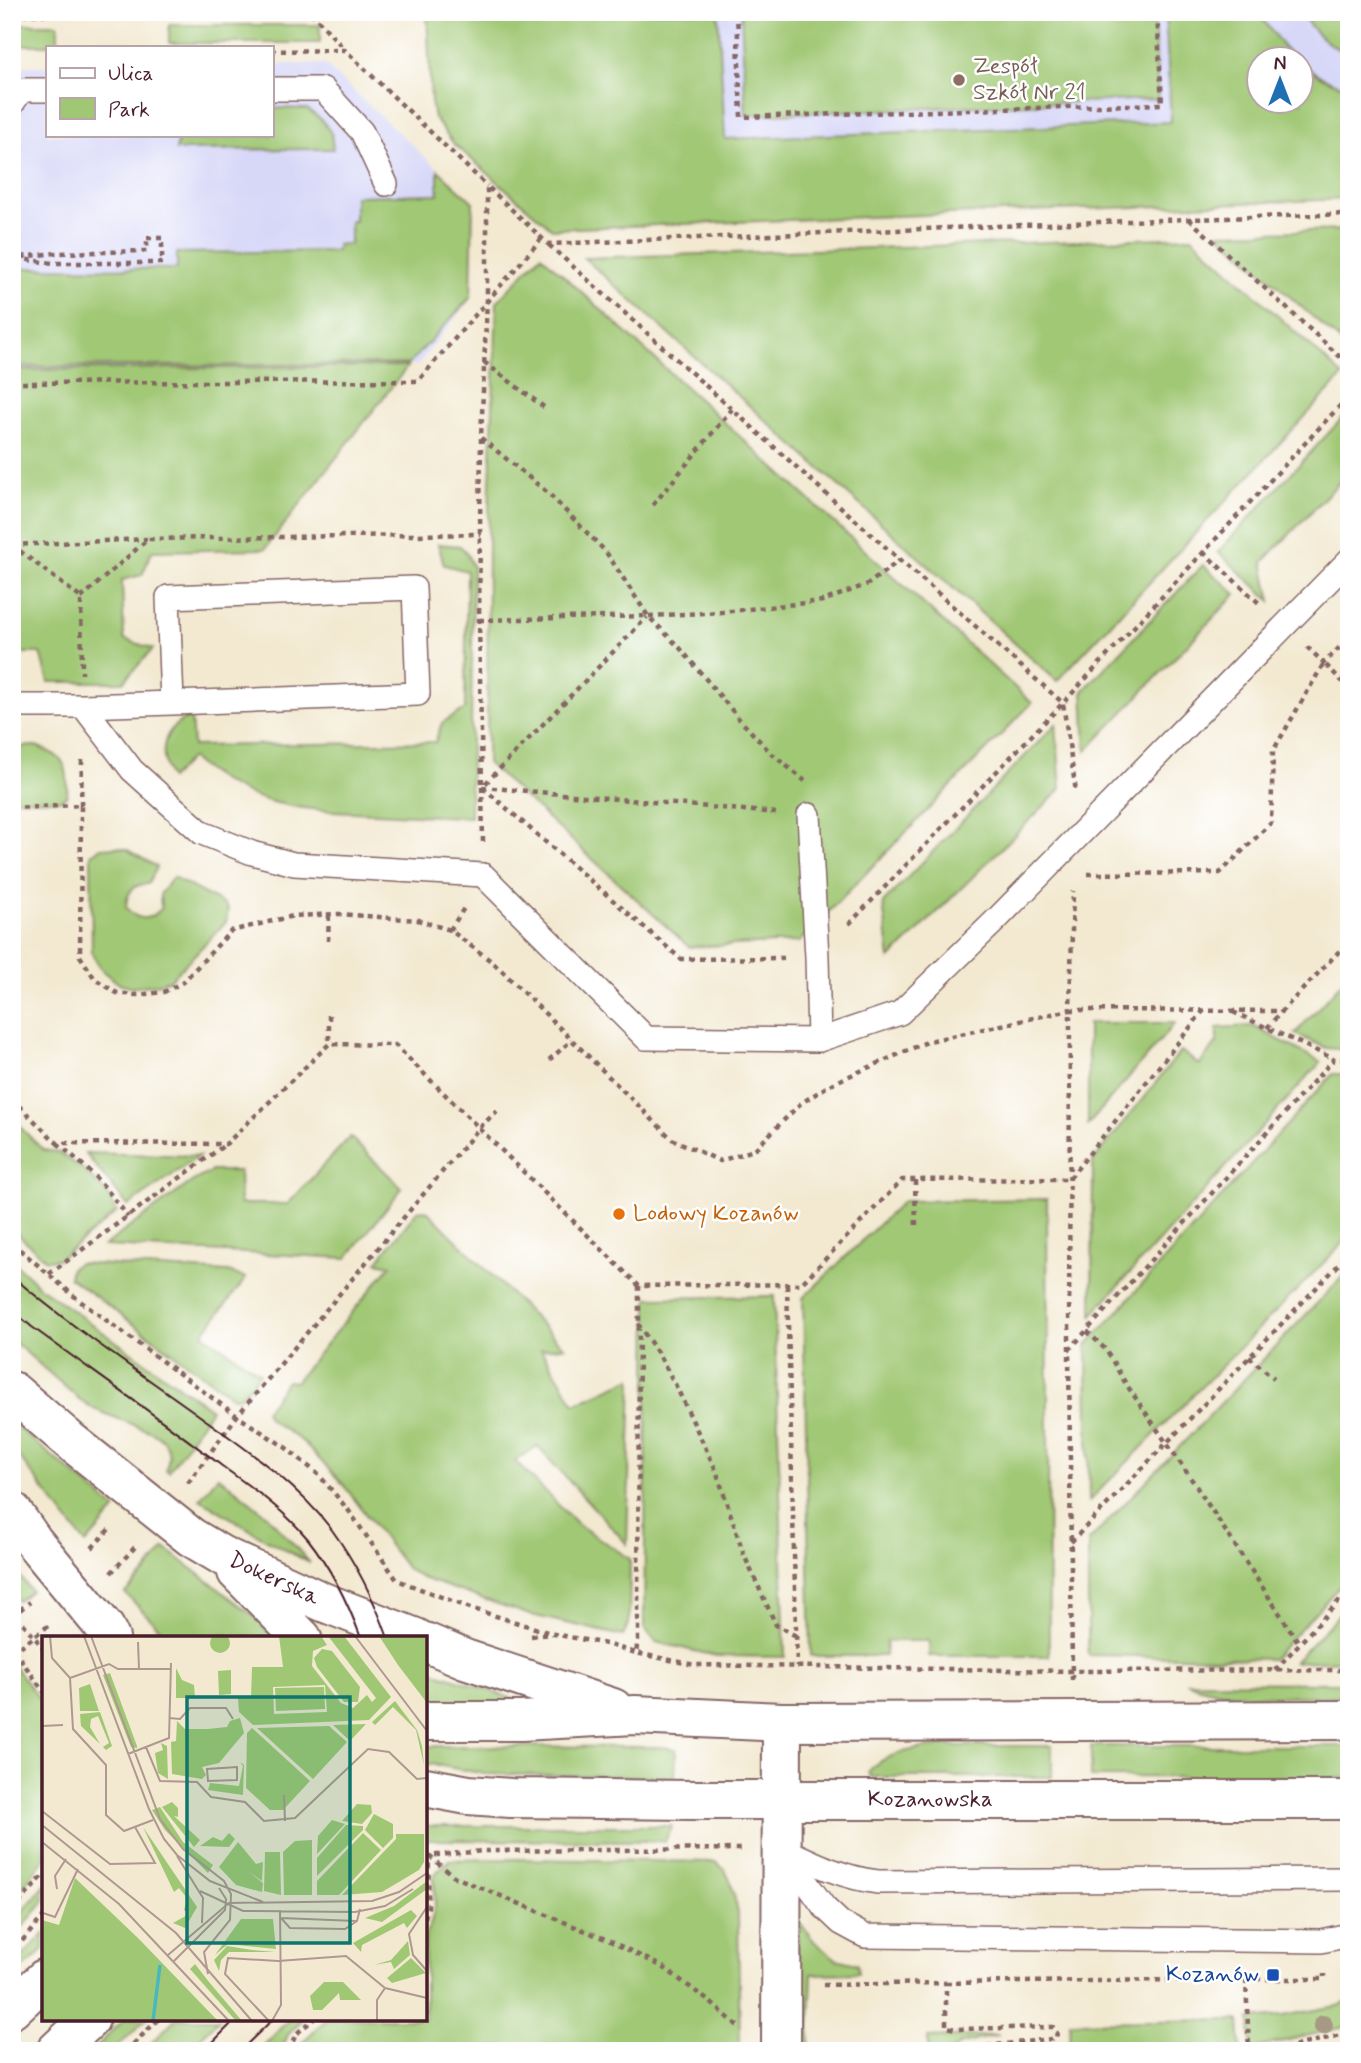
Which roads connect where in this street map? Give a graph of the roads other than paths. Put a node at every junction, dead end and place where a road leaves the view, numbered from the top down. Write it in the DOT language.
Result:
graph roads {
  1 [pos="273,89"];
  2 [pos="46,90"];
  3 [pos="12,104"];
  4 [pos="386,184"];
  5 [pos="1349,560"];
  6 [pos="172,703"];
  7 [pos="12,706"];
  8 [pos="83,706"];
  9 [pos="809,815"];
  10 [pos="820,1041"];
  11 [pos="12,1391"];
  12 [pos="12,1511"];
  13 [pos="221,1555"];
  14 [pos="112,1634"];
  15 [pos="300,1636"];
  16 [pos="412,1636"];
  17 [pos="427,1643"];
  18 [pos="635,1715"];
  19 [pos="1349,1720"];
  20 [pos="427,1721"];
  21 [pos="782,1722"];
  22 [pos="427,1787"];
  23 [pos="510,1798"];
  24 [pos="781,1800"];
  25 [pos="1349,1800"];
  26 [pos="427,1805"];
  27 [pos="763,1848"];
  28 [pos="1349,1879"];
  29 [pos="1349,1934"];
  30 [pos="42,1981"];
  31 [pos="12,2009"];
  32 [pos="88,2021"];
  33 [pos="56,2051"];
  34 [pos="781,2051"];
  1 -- 4 [label="lane"];
  2 -- 3 [label="lane"];
  5 -- 10 [label="lane"];
  6 -- 6 [label="lane"];
  6 -- 8 [label="lane"];
  7 -- 8 [label="lane"];
  8 -- 10 [label="lane"];
  9 -- 10 [label="lane"];
  11 -- 13 [label="street"];
  12 -- 14 [label="street"];
  13 -- 15 [label="street, Dokerska"];
  13 -- 16 [label="street, Dokerska"];
  17 -- 18 [label="street"];
  18 -- 20 [label="street"];
  18 -- 21 [label="street"];
  19 -- 21 [label="street"];
  21 -- 24 [label="street"];
  22 -- 23 [label="street, Kozanowska"];
  23 -- 24 [label="street, Kozanowska"];
  23 -- 26 [label="street, Kozanowska"];
  24 -- 25 [label="street, Kozanowska"];
  24 -- 27 [label="street"];
  27 -- 28 [label="lane"];
  27 -- 29 [label="lane"];
  27 -- 34 [label="street"];
  30 -- 31 [label="street"];
  32 -- 33 [label="street"];
}
